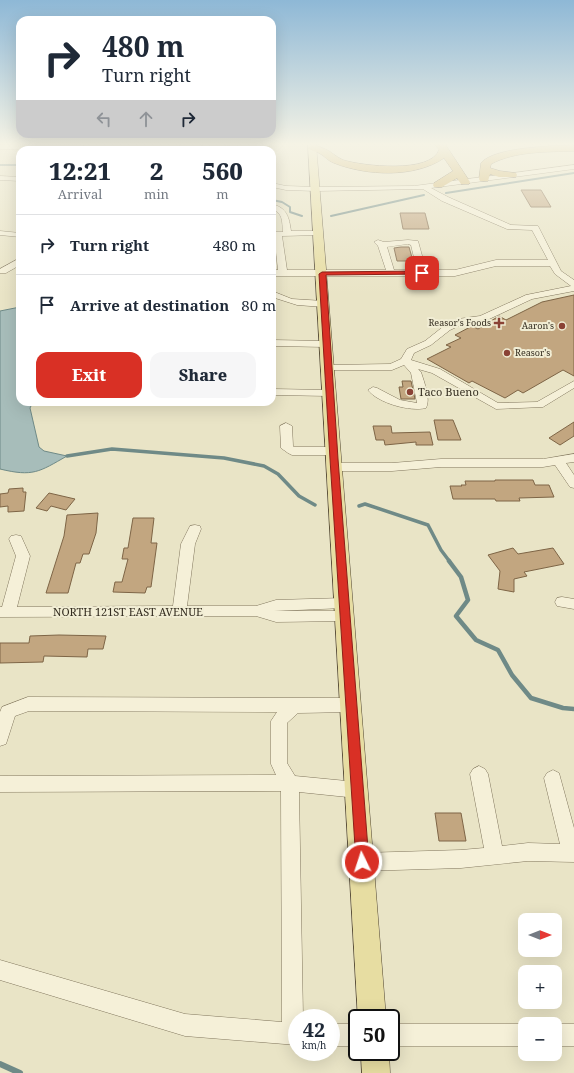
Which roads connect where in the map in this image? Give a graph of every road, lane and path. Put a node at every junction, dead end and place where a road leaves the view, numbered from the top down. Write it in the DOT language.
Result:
graph roads {
  1 [pos="316,194"];
  2 [pos="437,194"];
  3 [pos="276,207"];
  4 [pos="0,233"];
  5 [pos="319,233"];
  6 [pos="279,234"];
  7 [pos="16,235"];
  8 [pos="276,263"];
  9 [pos="282,263"];
  10 [pos="553,263"];
  11 [pos="16,264"];
  12 [pos="388,264"];
  13 [pos="421,269"];
  14 [pos="3,272"];
  15 [pos="276,273"];
  16 [pos="283,273"];
  17 [pos="391,273"];
  18 [pos="322,274"];
  19 [pos="574,284"];
  20 [pos="574,288"];
  21 [pos="276,296"];
  22 [pos="324,304"];
  23 [pos="276,343"];
  24 [pos="326,344"];
  25 [pos="405,361"];
  26 [pos="328,368"];
  27 [pos="574,384"];
  28 [pos="373,390"];
  29 [pos="276,392"];
  30 [pos="329,393"];
  31 [pos="286,426"];
  32 [pos="574,458"];
  33 [pos="334,459"];
  34 [pos="559,461"];
  35 [pos="574,484"];
  36 [pos="195,529"];
  37 [pos="16,539"];
  38 [pos="345,610"];
  39 [pos="4,612"];
  40 [pos="178,612"];
  41 [pos="352,705"];
  42 [pos="294,706"];
  43 [pos="3,721"];
  44 [pos="0,739"];
  45 [pos="479,774"];
  46 [pos="553,778"];
  47 [pos="290,783"];
  48 [pos="0,784"];
  49 [pos="357,790"];
  50 [pos="573,853"];
  51 [pos="494,856"];
  52 [pos="362,862"];
  53 [pos="0,970"];
  54 [pos="295,1009"];
  55 [pos="371,1009"];
  56 [pos="288,1033"];
  57 [pos="400,1035"];
  58 [pos="518,1035"];
  59 [pos="562,1035"];
  60 [pos="574,1036"];
  61 [pos="375,1061"];
  62 [pos="376,1073"];
  1 -- 5 [label="main road"];
  2 -- 10 [label="street"];
  3 -- 6 [label="street"];
  4 -- 7 [label="street"];
  5 -- 6 [label="street"];
  5 -- 18 [label="main road"];
  6 -- 9 [label="street"];
  8 -- 9 [label="street"];
  9 -- 16 [label="street"];
  10 -- 13 [label="street"];
  10 -- 19 [label="street"];
  11 -- 14 [label="street"];
  12 -- 13 [label="street"];
  12 -- 13 [label="street"];
  12 -- 17 [label="street"];
  13 -- 17 [label="street"];
  15 -- 16 [label="street"];
  16 -- 18 [label="street"];
  17 -- 18 [label="street"];
  18 -- 22 [label="main road"];
  20 -- 25 [label="street"];
  21 -- 22 [label="street"];
  22 -- 24 [label="main road"];
  23 -- 24 [label="street"];
  24 -- 26 [label="main road"];
  25 -- 26 [label="street"];
  25 -- 27 [label="street"];
  25 -- 28 [label="street"];
  26 -- 30 [label="main road"];
  29 -- 30 [label="street"];
  30 -- 33 [label="main road"];
  31 -- 33 [label="street"];
  32 -- 34 [label="street"];
  33 -- 34 [label="street"];
  33 -- 38 [label="main road"];
  34 -- 35 [label="street"];
  36 -- 40 [label="street"];
  37 -- 39 [label="street"];
  38 -- 40 [label="street, NORTH 121ST EAST AVENUE"];
  38 -- 41 [label="main road"];
  39 -- 40 [label="street, NORTH 121ST EAST AVENUE"];
  41 -- 42 [label="street"];
  41 -- 49 [label="main road"];
  42 -- 43 [label="street"];
  42 -- 47 [label="street"];
  43 -- 44 [label="street"];
  45 -- 51 [label="street"];
  46 -- 50 [label="street"];
  47 -- 48 [label="street"];
  47 -- 49 [label="street"];
  47 -- 54 [label="street"];
  49 -- 52 [label="main road"];
  50 -- 51 [label="street"];
  51 -- 52 [label="street"];
  52 -- 55 [label="main road"];
  53 -- 56 [label="street"];
  57 -- 58 [label="street"];
  59 -- 60 [label="street"];
  61 -- 62 [label="main road"];
}
